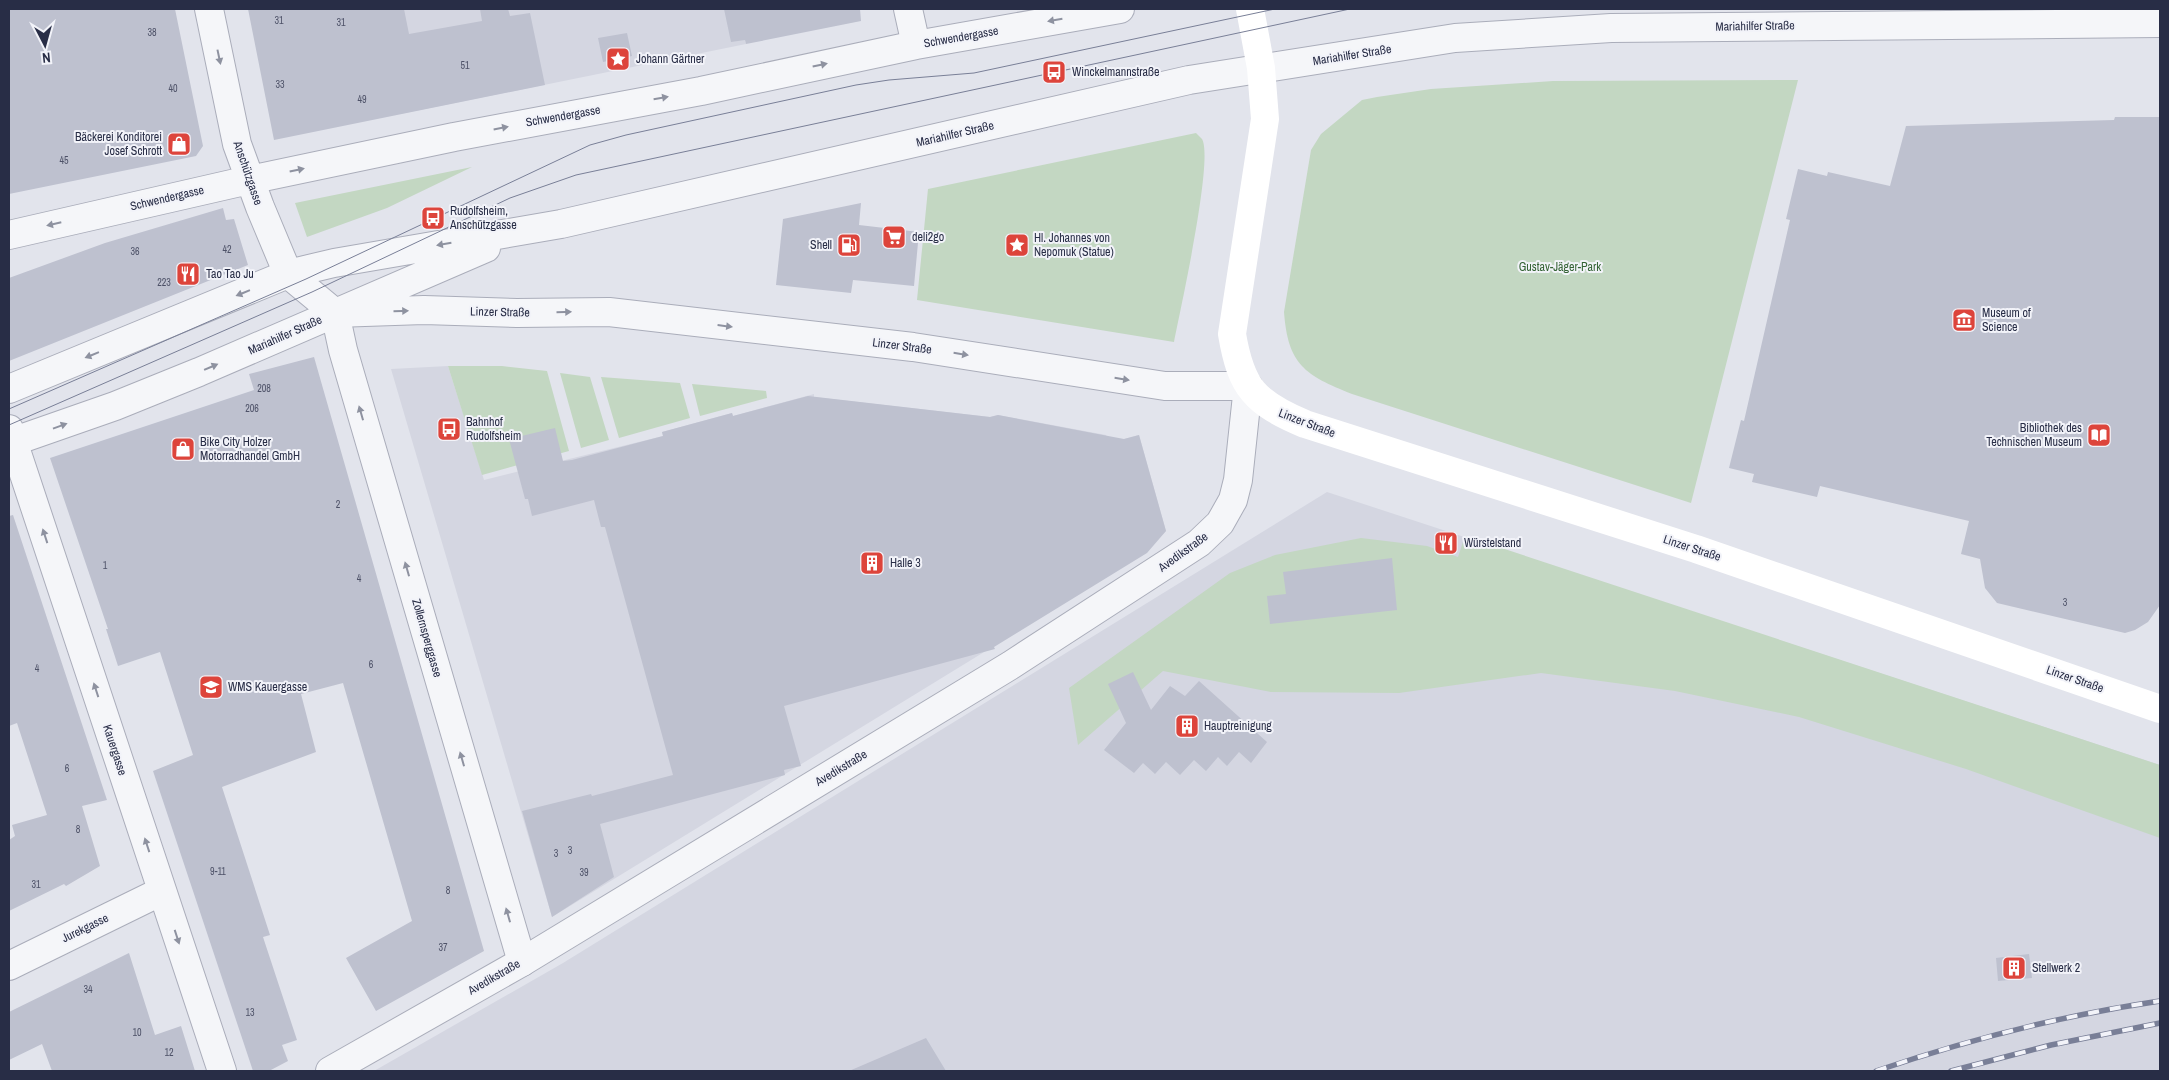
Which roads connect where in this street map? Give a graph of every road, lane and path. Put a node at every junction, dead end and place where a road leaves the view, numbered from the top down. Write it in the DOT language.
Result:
graph roads {
  1 [pos="209,9"];
  2 [pos="908,9"];
  3 [pos="1120,9"];
  4 [pos="1250,9"];
  5 [pos="2160,23"];
  6 [pos="916,45"];
  7 [pos="1261,68"];
  8 [pos="249,180"];
  9 [pos="561,224"];
  10 [pos="9,235"];
  11 [pos="288,274"];
  12 [pos="335,313"];
  13 [pos="1248,386"];
  14 [pos="9,389"];
  15 [pos="10,438"];
  16 [pos="2160,709"];
  17 [pos="162,891"];
  18 [pos="522,962"];
  19 [pos="9,966"];
  20 [pos="222,1071"];
  21 [pos="330,1071"];
  1 -- 8 [label="street, Anschützgasse, one-way"];
  2 -- 6 [label="street"];
  3 -- 6 [label="street, Schwendergasse, one-way"];
  4 -- 7 [label="main road"];
  5 -- 7 [label="street, Mariahilfer Straße"];
  8 -- 6 [label="street, Schwendergasse, one-way"];
  7 -- 9 [label="street, Mariahilfer Straße"];
  7 -- 13 [label="main road"];
  8 -- 10 [label="street, Schwendergasse, one-way"];
  8 -- 11 [label="street, Anschützgasse"];
  9 -- 11 [label="street, Mariahilfer Straße, one-way"];
  9 -- 12 [label="street, Mariahilfer Straße"];
  11 -- 12 [label="street, Anschützgasse"];
  11 -- 14 [label="street, Mariahilfer Straße, one-way"];
  12 -- 13 [label="street, Linzer Straße, one-way"];
  15 -- 12 [label="street, Mariahilfer Straße, one-way"];
  18 -- 12 [label="street, Zollernsperggasse, one-way"];
  13 -- 16 [label="main road, Linzer Straße"];
  13 -- 18 [label="street, Avedikstraße"];
  17 -- 15 [label="street, Kauergasse, one-way"];
  17 -- 19 [label="street, Jurekgasse"];
  17 -- 20 [label="street, Kauergasse, one-way"];
  18 -- 21 [label="street, Avedikstraße"];
}
